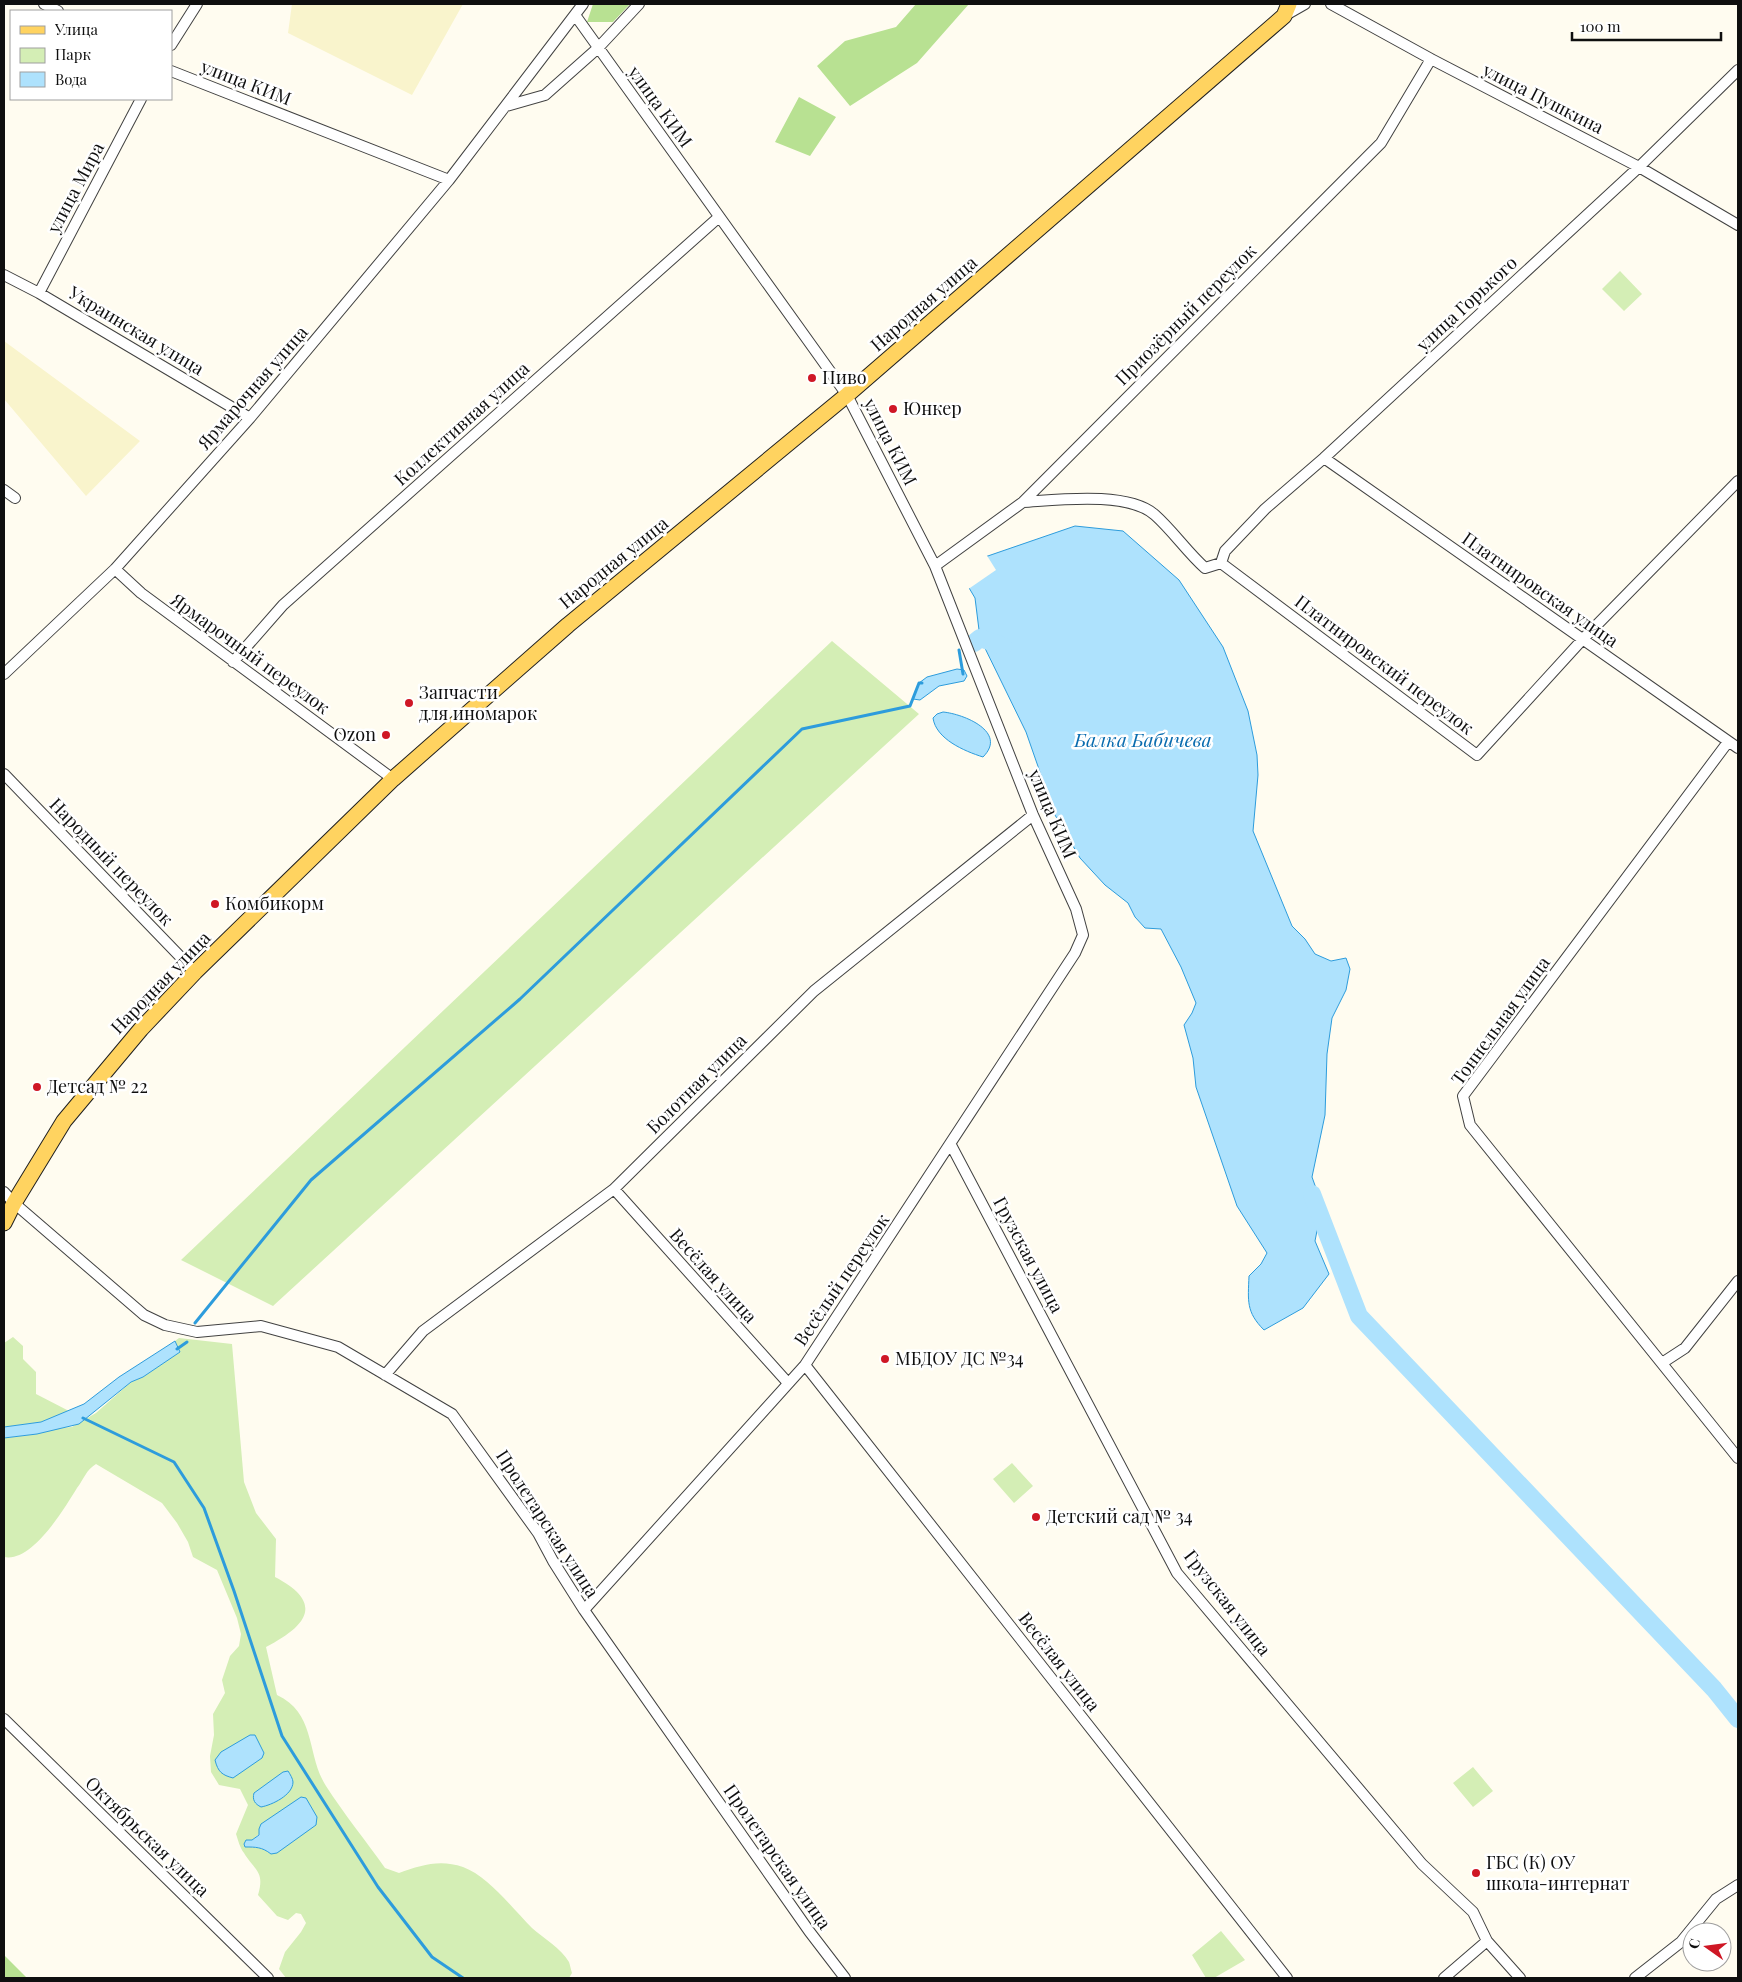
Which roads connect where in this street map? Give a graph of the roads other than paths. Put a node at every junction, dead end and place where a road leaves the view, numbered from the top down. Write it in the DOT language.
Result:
graph roads {
  1 [pos="44,4"];
  2 [pos="197,4"];
  3 [pos="582,4"];
  4 [pos="639,4"];
  5 [pos="1305,4"];
  6 [pos="1331,4"];
  7 [pos="56,10"];
  8 [pos="1286,10"];
  9 [pos="575,15"];
  10 [pos="172,44"];
  11 [pos="598,48"];
  12 [pos="1432,59"];
  13 [pos="1738,70"];
  14 [pos="172,72"];
  15 [pos="140,100"];
  16 [pos="506,106"];
  17 [pos="1639,167"];
  18 [pos="449,180"];
  19 [pos="719,217"];
  20 [pos="1738,225"];
  21 [pos="4,275"];
  22 [pos="39,293"];
  23 [pos="847,395"];
  24 [pos="250,418"];
  25 [pos="1324,458"];
  26 [pos="1738,481"];
  27 [pos="4,490"];
  28 [pos="14,498"];
  29 [pos="1023,502"];
  30 [pos="1221,562"];
  31 [pos="935,566"];
  32 [pos="115,569"];
  33 [pos="1582,640"];
  34 [pos="233,662"];
  35 [pos="4,674"];
  36 [pos="1728,742"];
  37 [pos="1738,748"];
  38 [pos="4,774"];
  39 [pos="393,779"];
  40 [pos="1033,815"];
  41 [pos="1083,935"];
  42 [pos="195,972"];
  43 [pos="951,1145"];
  44 [pos="614,1189"];
  45 [pos="9,1198"];
  46 [pos="4,1223"];
  47 [pos="1738,1281"];
  48 [pos="1662,1363"];
  49 [pos="805,1365"];
  50 [pos="385,1375"];
  51 [pos="788,1383"];
  52 [pos="1738,1458"];
  53 [pos="584,1610"];
  54 [pos="4,1719"];
  55 [pos="1738,1885"];
  56 [pos="1487,1941"];
  57 [pos="268,1978"];
  58 [pos="845,1978"];
  59 [pos="1287,1978"];
  60 [pos="1444,1978"];
  61 [pos="1520,1978"];
  62 [pos="1635,1978"];
  1 -- 7 [label="street"];
  2 -- 10 [label="street"];
  3 -- 9 [label="street, Ярмарочная улица"];
  4 -- 11 [label="street"];
  5 -- 8 [label="street"];
  6 -- 12 [label="street, улица Пушкина"];
  8 -- 23 [label="main road, Народная улица"];
  9 -- 11 [label="street, улица КИМ"];
  9 -- 16 [label="street, Ярмарочная улица"];
  11 -- 16 [label="street"];
  11 -- 19 [label="street, улица КИМ"];
  12 -- 17 [label="street, улица Пушкина"];
  12 -- 29 [label="street, Приозёрный переулок"];
  13 -- 17 [label="street, улица Горького"];
  14 -- 18 [label="street, улица КИМ"];
  15 -- 22 [label="street, улица Мира"];
  16 -- 18 [label="street, Ярмарочная улица"];
  17 -- 20 [label="street, улица Пушкина"];
  17 -- 25 [label="street, улица Горького"];
  18 -- 24 [label="street, Ярмарочная улица"];
  19 -- 23 [label="street, улица КИМ"];
  19 -- 34 [label="street, Коллективная улица"];
  21 -- 22 [label="street, Украинская улица"];
  22 -- 24 [label="street, Украинская улица"];
  23 -- 31 [label="street, улица КИМ"];
  23 -- 39 [label="main road, Народная улица"];
  24 -- 32 [label="street, Ярмарочная улица"];
  25 -- 30 [label="street, улица Горького"];
  25 -- 33 [label="street, Платнировская улица"];
  26 -- 33 [label="street, Платнировский переулок"];
  27 -- 28 [label="street"];
  29 -- 30 [label="street"];
  29 -- 31 [label="street, Приозёрный переулок"];
  30 -- 33 [label="street, Платнировский переулок"];
  31 -- 40 [label="street, улица КИМ"];
  32 -- 34 [label="street, Ярмарочный переулок"];
  32 -- 35 [label="street, Ярмарочная улица"];
  33 -- 36 [label="street, Платнировская улица"];
  34 -- 39 [label="street, Ярмарочный переулок"];
  36 -- 37 [label="street, Платнировская улица"];
  36 -- 48 [label="street, Тоннельная улица"];
  38 -- 42 [label="street, Народный переулок"];
  39 -- 42 [label="main road, Народная улица"];
  40 -- 41 [label="street, улица КИМ"];
  40 -- 44 [label="street, Болотная улица"];
  41 -- 43 [label="street, Весёлый переулок"];
  42 -- 45 [label="main road, Народная улица"];
  43 -- 49 [label="street, Весёлый переулок"];
  43 -- 56 [label="street, Грузская улица"];
  44 -- 50 [label="street, Болотная улица"];
  44 -- 51 [label="street, Весёлая улица"];
  45 -- 46 [label="main road, Народная улица"];
  45 -- 50 [label="street, Пролетарская улица"];
  47 -- 48 [label="street"];
  48 -- 52 [label="street, Тоннельная улица"];
  49 -- 51 [label="street, Весёлый переулок"];
  49 -- 59 [label="street, Весёлая улица"];
  50 -- 53 [label="street, Пролетарская улица"];
  51 -- 53 [label="street, Весёлый переулок"];
  53 -- 58 [label="street, Пролетарская улица"];
  54 -- 57 [label="street, Октябрьская улица"];
  55 -- 62 [label="street"];
  56 -- 60 [label="street"];
  56 -- 61 [label="street, Грузская улица"];
}
